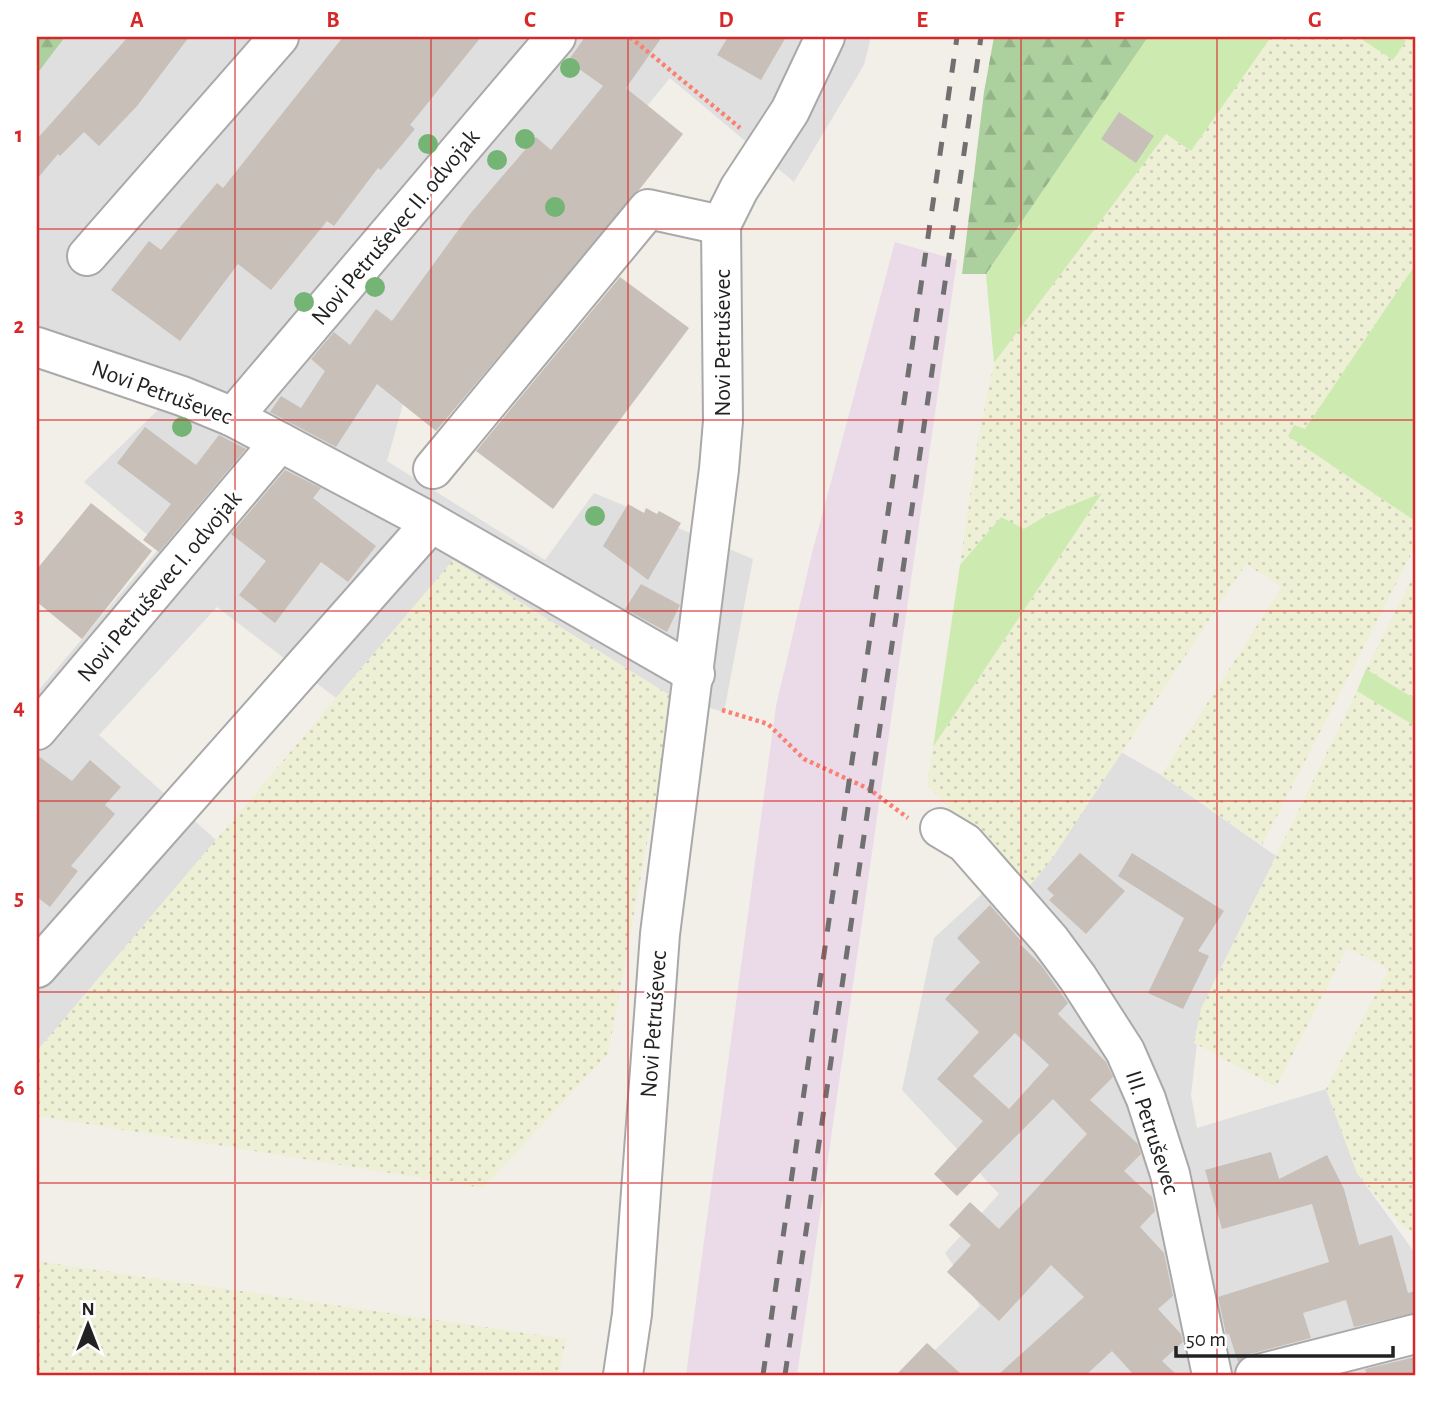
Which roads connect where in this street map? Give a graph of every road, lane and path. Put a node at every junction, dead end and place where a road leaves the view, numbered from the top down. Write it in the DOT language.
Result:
graph roads {
  1 [pos="279,37"];
  2 [pos="556,37"];
  3 [pos="630,37"];
  4 [pos="825,37"];
  5 [pos="766,149"];
  6 [pos="721,225"];
  7 [pos="87,256"];
  8 [pos="37,347"];
  9 [pos="233,417"];
  10 [pos="280,442"];
  11 [pos="433,469"];
  12 [pos="431,523"];
  13 [pos="693,687"];
  14 [pos="37,730"];
  15 [pos="940,828"];
  16 [pos="37,968"];
  17 [pos="1415,1334"];
  18 [pos="623,1375"];
  19 [pos="1212,1375"];
  20 [pos="1255,1375"];
  1 -- 7 [label="street"];
  2 -- 9 [label="street, Novi Petruševec II. odvojak"];
  3 -- 5 [label="path"];
  4 -- 5 [label="street, Novi Petruševec"];
  5 -- 6 [label="street, Novi Petruševec"];
  6 -- 11 [label="street"];
  6 -- 13 [label="street, Novi Petruševec"];
  8 -- 9 [label="street, Novi Petruševec"];
  9 -- 10 [label="street, Novi Petruševec"];
  10 -- 12 [label="street, Novi Petruševec"];
  10 -- 14 [label="street, Novi Petruševec I. odvojak"];
  12 -- 13 [label="street, Novi Petruševec"];
  12 -- 16 [label="street"];
  13 -- 15 [label="path"];
  13 -- 18 [label="street, Novi Petruševec"];
  15 -- 19 [label="street, III. Petruševec"];
  17 -- 20 [label="street"];
}
